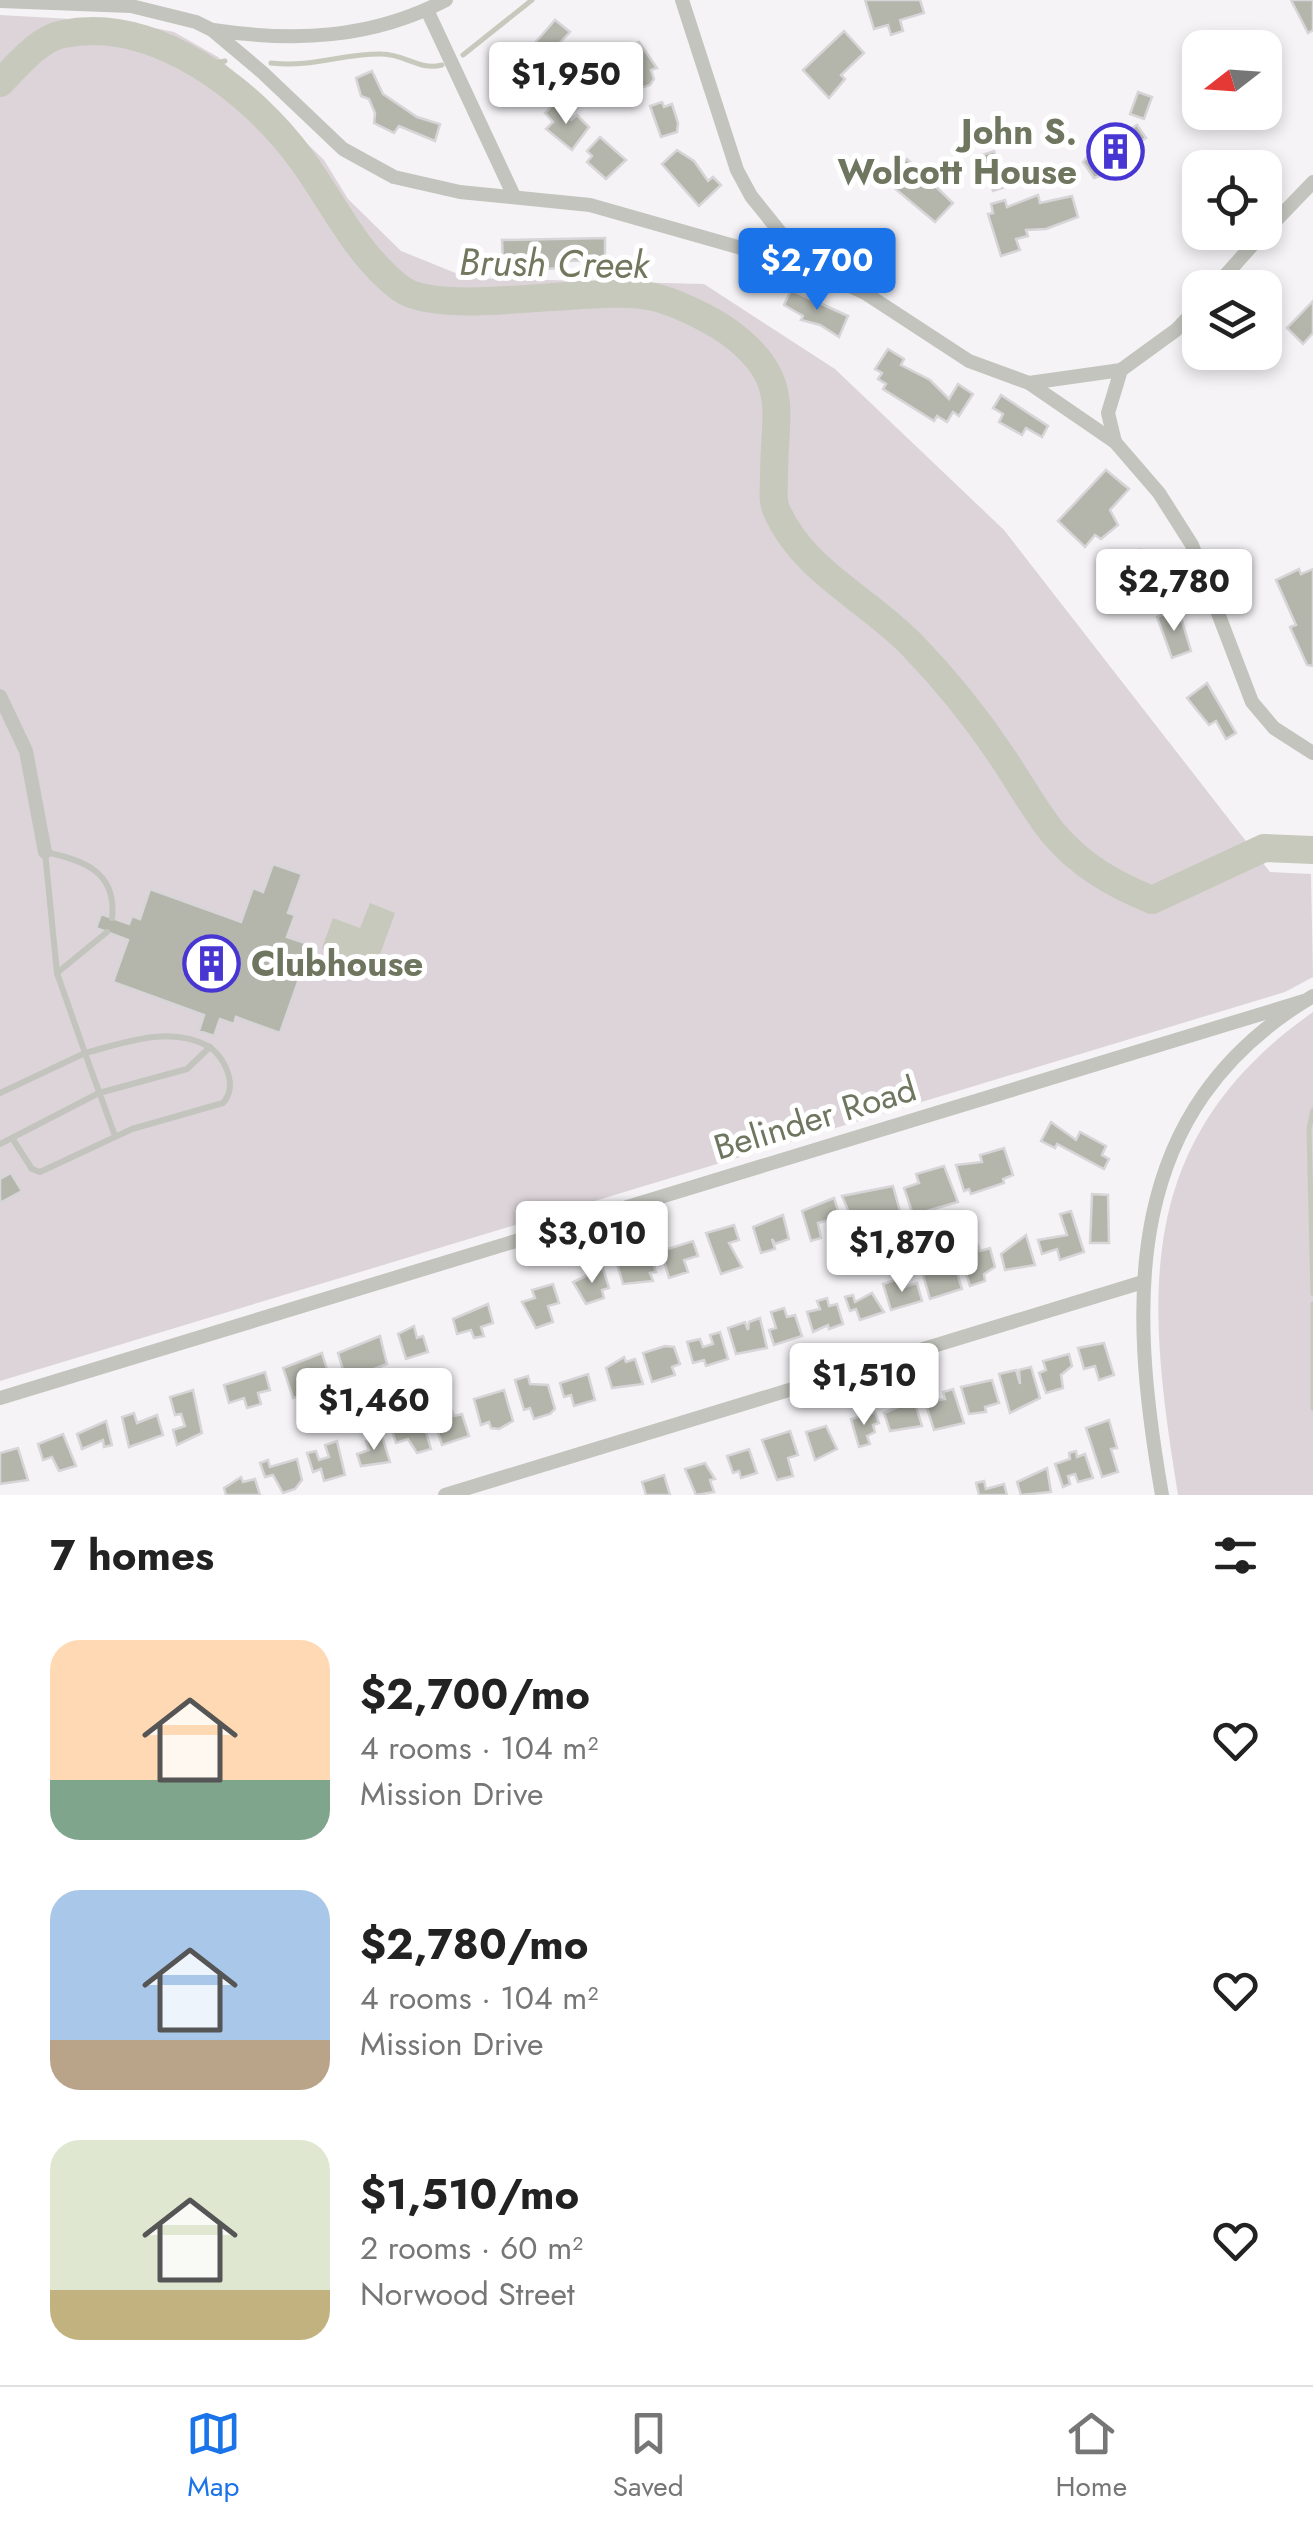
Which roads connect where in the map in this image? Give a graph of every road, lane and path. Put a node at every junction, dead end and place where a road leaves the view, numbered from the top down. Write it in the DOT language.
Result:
graph roads {
  1 [pos="446,0"];
  2 [pos="682,0"];
  3 [pos="2,1"];
  4 [pos="426,10"];
  5 [pos="212,30"];
  6 [pos="1313,182"];
  7 [pos="513,194"];
  8 [pos="1282,214"];
  9 [pos="1248,250"];
  10 [pos="808,267"];
  11 [pos="1230,270"];
  12 [pos="1182,324"];
  13 [pos="1121,370"];
  14 [pos="1029,384"];
  15 [pos="1116,442"];
  16 [pos="0,696"];
  17 [pos="1313,752"];
  18 [pos="45,852"];
  19 [pos="112,918"];
  20 [pos="108,932"];
  21 [pos="57,973"];
  22 [pos="1308,998"];
  23 [pos="210,1047"];
  24 [pos="85,1053"];
  25 [pos="0,1093"];
  26 [pos="99,1093"];
  27 [pos="115,1136"];
  28 [pos="12,1138"];
  29 [pos="0,1144"];
  30 [pos="1143,1282"];
  31 [pos="0,1398"];
  32 [pos="445,1495"];
  33 [pos="1162,1495"];
  1 -- 4 [label="street"];
  2 -- 10 [label="street"];
  3 -- 5 [label="street"];
  4 -- 5 [label="street"];
  4 -- 7 [label="street"];
  5 -- 7 [label="street"];
  6 -- 8 [label="street"];
  7 -- 10 [label="street"];
  9 -- 11 [label="street"];
  10 -- 14 [label="street"];
  12 -- 13 [label="street"];
  13 -- 14 [label="street"];
  13 -- 15 [label="street"];
  14 -- 15 [label="street"];
  15 -- 17 [label="street"];
  16 -- 18 [label="street"];
  18 -- 19 [label="lane"];
  18 -- 21 [label="lane"];
  20 -- 21 [label="lane"];
  21 -- 24 [label="lane"];
  22 -- 30 [label="street"];
  22 -- 31 [label="street, Belinder Road"];
  23 -- 24 [label="lane"];
  23 -- 26 [label="lane"];
  23 -- 27 [label="lane"];
  24 -- 25 [label="lane"];
  24 -- 26 [label="lane"];
  26 -- 27 [label="lane"];
  26 -- 28 [label="lane"];
  27 -- 28 [label="lane"];
  28 -- 29 [label="lane"];
  30 -- 32 [label="street"];
  30 -- 33 [label="street"];
}
